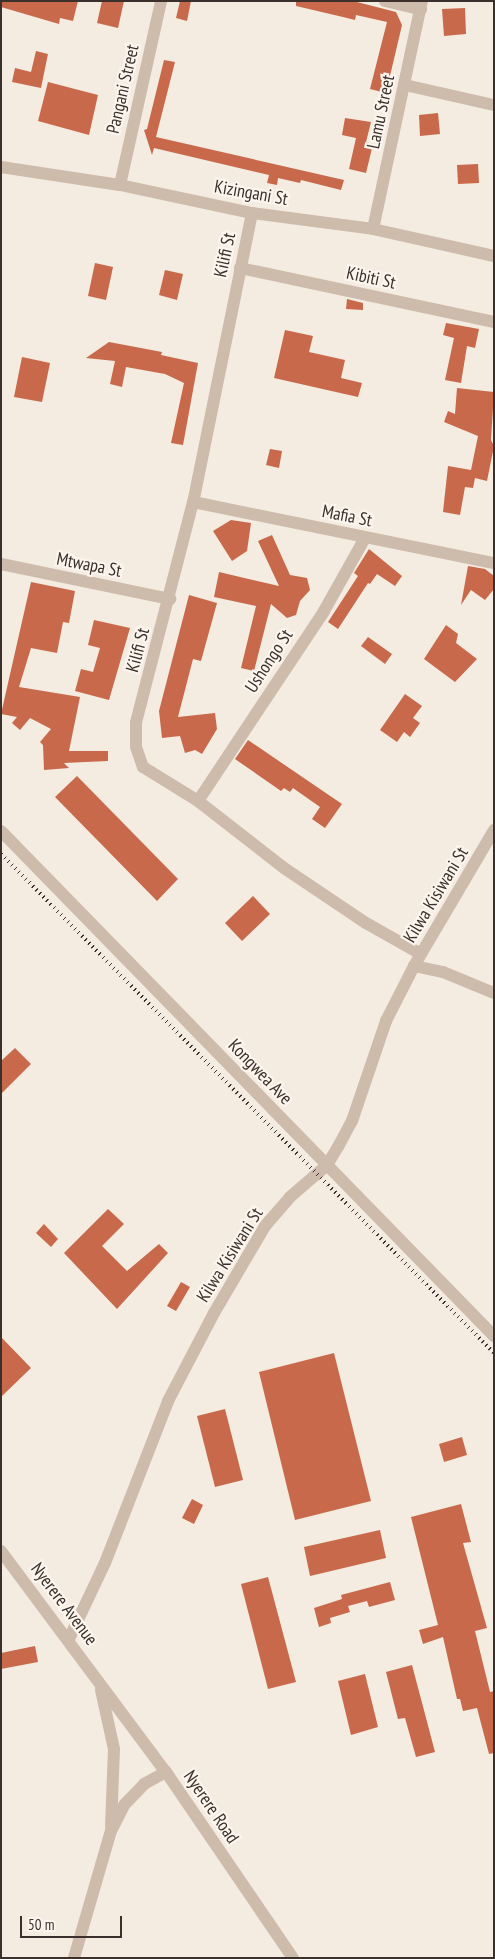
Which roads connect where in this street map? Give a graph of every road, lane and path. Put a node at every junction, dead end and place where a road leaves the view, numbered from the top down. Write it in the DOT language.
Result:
graph roads {
  1 [pos="161,1"];
  2 [pos="385,1"];
  3 [pos="422,5"];
  4 [pos="405,85"];
  5 [pos="494,106"];
  6 [pos="1,167"];
  7 [pos="120,185"];
  8 [pos="252,212"];
  9 [pos="373,229"];
  10 [pos="494,256"];
  11 [pos="240,268"];
  12 [pos="494,322"];
  13 [pos="193,502"];
  14 [pos="365,538"];
  15 [pos="494,563"];
  16 [pos="1,564"];
  17 [pos="170,599"];
  18 [pos="198,801"];
  19 [pos="494,830"];
  20 [pos="1,831"];
  21 [pos="421,954"];
  22 [pos="414,966"];
  23 [pos="494,993"];
  24 [pos="327,1165"];
  25 [pos="494,1336"];
  26 [pos="1,1551"];
  27 [pos="69,1638"];
  28 [pos="98,1678"];
  29 [pos="166,1772"];
  30 [pos="111,1832"];
  31 [pos="74,1958"];
  32 [pos="294,1958"];
  1 -- 7 [label="street, Pangani Street"];
  2 -- 3 [label="street"];
  3 -- 4 [label="street, Lamu Street"];
  4 -- 5 [label="street"];
  4 -- 9 [label="street, Lamu Street"];
  6 -- 7 [label="street, Kizingani St"];
  7 -- 8 [label="street, Kizingani St"];
  8 -- 9 [label="street, Kizingani St"];
  8 -- 11 [label="street, Kilifi St"];
  9 -- 10 [label="street, Kizingani St"];
  11 -- 12 [label="street, Kibiti St"];
  11 -- 13 [label="street, Kilifi St"];
  13 -- 14 [label="street, Mafia St"];
  13 -- 17 [label="street, Kilifi St"];
  14 -- 15 [label="street, Mafia St"];
  14 -- 18 [label="street, Ushongo St"];
  16 -- 17 [label="street, Mtwapa St"];
  17 -- 18 [label="street, Kilifi St"];
  18 -- 21 [label="street, Kilifi St"];
  19 -- 21 [label="street, Kilwa Kisiwani St"];
  20 -- 24 [label="street, Kongwea Ave"];
  21 -- 22 [label="street, Kilwa Kisiwani St"];
  22 -- 23 [label="street"];
  22 -- 24 [label="street, Kilwa Kisiwani St"];
  24 -- 25 [label="street, Kongwea Ave"];
  24 -- 27 [label="street, Kilwa Kisiwani St"];
  26 -- 27 [label="street, Nyerere Avenue"];
  27 -- 28 [label="street, Nyerere Avenue"];
  28 -- 29 [label="street, Nyerere Road"];
  28 -- 30 [label="street"];
  29 -- 30 [label="street"];
  29 -- 32 [label="street, Nyerere Road"];
  30 -- 31 [label="street"];
}
